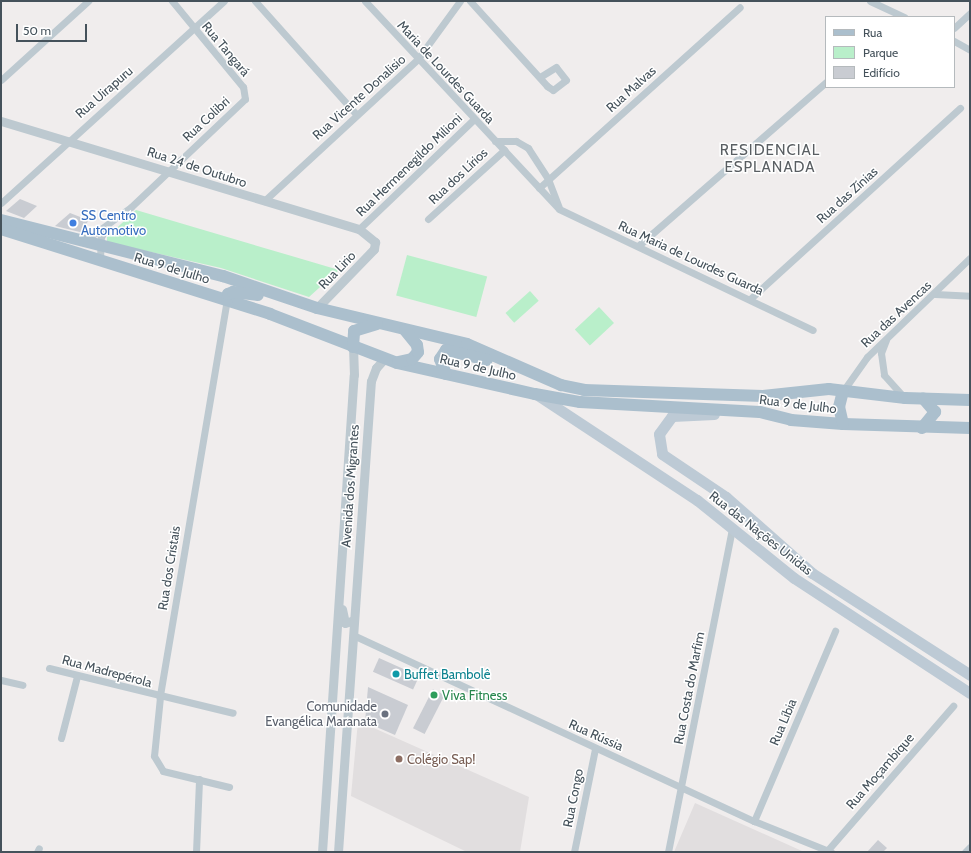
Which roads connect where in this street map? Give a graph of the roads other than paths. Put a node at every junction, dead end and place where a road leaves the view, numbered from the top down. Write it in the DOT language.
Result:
graph roads {
  1 [pos="88,1"];
  2 [pos="172,1"];
  3 [pos="224,1"];
  4 [pos="255,1"];
  5 [pos="365,1"];
  6 [pos="460,1"];
  7 [pos="470,1"];
  8 [pos="870,1"];
  9 [pos="740,7"];
  10 [pos="970,13"];
  11 [pos="902,16"];
  12 [pos="955,27"];
  13 [pos="194,30"];
  14 [pos="955,42"];
  15 [pos="970,50"];
  16 [pos="417,60"];
  17 [pos="540,77"];
  18 [pos="1,80"];
  19 [pos="825,83"];
  20 [pos="247,94"];
  21 [pos="960,108"];
  22 [pos="356,114"];
  23 [pos="474,119"];
  24 [pos="1,121"];
  25 [pos="68,140"];
  26 [pos="495,141"];
  27 [pos="504,150"];
  28 [pos="167,170"];
  29 [pos="548,179"];
  30 [pos="539,188"];
  31 [pos="264,201"];
  32 [pos="1,204"];
  33 [pos="559,209"];
  34 [pos="1,220"];
  35 [pos="428,220"];
  36 [pos="108,225"];
  37 [pos="1,229"];
  38 [pos="359,229"];
  39 [pos="83,242"];
  40 [pos="638,246"];
  41 [pos="101,247"];
  42 [pos="374,249"];
  43 [pos="970,258"];
  44 [pos="100,260"];
  45 [pos="935,294"];
  46 [pos="970,296"];
  47 [pos="227,299"];
  48 [pos="286,299"];
  49 [pos="750,299"];
  50 [pos="317,308"];
  51 [pos="383,324"];
  52 [pos="405,330"];
  53 [pos="813,330"];
  54 [pos="887,337"];
  55 [pos="353,347"];
  56 [pos="384,359"];
  57 [pos="397,363"];
  58 [pos="446,374"];
  59 [pos="561,385"];
  60 [pos="843,391"];
  61 [pos="536,394"];
  62 [pos="905,398"];
  63 [pos="923,398"];
  64 [pos="970,400"];
  65 [pos="735,413"];
  66 [pos="843,424"];
  67 [pos="922,428"];
  68 [pos="970,428"];
  69 [pos="732,528"];
  70 [pos="342,546"];
  71 [pos="354,620"];
  72 [pos="835,631"];
  73 [pos="353,635"];
  74 [pos="49,668"];
  75 [pos="334,673"];
  76 [pos="970,675"];
  77 [pos="77,676"];
  78 [pos="1,680"];
  79 [pos="22,685"];
  80 [pos="970,693"];
  81 [pos="160,697"];
  82 [pos="953,706"];
  83 [pos="233,713"];
  84 [pos="61,738"];
  85 [pos="595,749"];
  86 [pos="199,779"];
  87 [pos="341,785"];
  88 [pos="682,786"];
  89 [pos="230,787"];
  90 [pos="754,821"];
  91 [pos="323,827"];
  92 [pos="339,834"];
  93 [pos="970,847"];
  94 [pos="828,851"];
  95 [pos="196,852"];
  96 [pos="322,852"];
  97 [pos="338,852"];
  98 [pos="574,852"];
  99 [pos="668,852"];
  100 [pos="965,852"];
  1 -- 18 [label="street"];
  2 -- 13 [label="street, Rua Tangará"];
  3 -- 13 [label="street, Rua Uirapuru"];
  4 -- 22 [label="street"];
  5 -- 16 [label="street, Maria de Lourdes Guarda"];
  6 -- 16 [label="street, Rua Vicente Donalisio"];
  7 -- 17 [label="street"];
  8 -- 11 [label="street"];
  9 -- 29 [label="street, Rua Malvas"];
  10 -- 12 [label="street"];
  13 -- 20 [label="street, Rua Tangará"];
  13 -- 25 [label="street, Rua Uirapuru"];
  14 -- 15 [label="street"];
  16 -- 22 [label="street, Rua Vicente Donalisio"];
  16 -- 23 [label="street, Maria de Lourdes Guarda"];
  19 -- 40 [label="street"];
  20 -- 28 [label="street, Rua Colibri"];
  21 -- 49 [label="street, Rua das Zínias"];
  22 -- 31 [label="street, Rua Vicente Donalisio"];
  23 -- 26 [label="street, Maria de Lourdes Guarda"];
  23 -- 38 [label="street, Rua Hermenegildo Milioni"];
  24 -- 25 [label="street, Rua 24 de Outubro"];
  25 -- 28 [label="street, Rua 24 de Outubro"];
  25 -- 32 [label="street, Rua Uirapuru"];
  26 -- 27 [label="street, Rua Maria de Lourdes Guarda"];
  26 -- 29 [label="street"];
  27 -- 30 [label="street, Rua Maria de Lourdes Guarda"];
  27 -- 35 [label="street, Rua dos Lírios"];
  28 -- 31 [label="street, Rua 24 de Outubro"];
  28 -- 36 [label="street, Rua Colibri"];
  29 -- 30 [label="street, Rua Malvas"];
  29 -- 33 [label="street"];
  30 -- 33 [label="street, Rua Maria de Lourdes Guarda"];
  31 -- 38 [label="street, Rua 24 de Outubro"];
  33 -- 40 [label="street, Rua Maria de Lourdes Guarda"];
  34 -- 39 [label="main road, Rua 9 de Julho"];
  36 -- 39 [label="street, Rua Colibri"];
  36 -- 41 [label="street, Rua Colibri"];
  37 -- 44 [label="main road, Rua 9 de Julho"];
  38 -- 42 [label="street, Rua 24 de Outubro"];
  39 -- 41 [label="main road, Rua 9 de Julho"];
  40 -- 49 [label="street, Rua Maria de Lourdes Guarda"];
  41 -- 44 [label="street, Rua Colibri"];
  41 -- 48 [label="main road, Rua 9 de Julho"];
  42 -- 50 [label="street, Rua Lirio"];
  43 -- 45 [label="street, Rua das Avencas"];
  44 -- 47 [label="main road, Rua 9 de Julho"];
  45 -- 46 [label="street"];
  45 -- 54 [label="street, Rua das Avencas"];
  47 -- 48 [label="main road"];
  47 -- 55 [label="main road, Rua 9 de Julho"];
  47 -- 81 [label="street, Rua dos Cristais"];
  48 -- 50 [label="main road, Rua 9 de Julho"];
  49 -- 53 [label="street, Rua Maria de Lourdes Guarda"];
  50 -- 51 [label="main road, Rua 9 de Julho"];
  51 -- 52 [label="main road, Rua 9 de Julho"];
  51 -- 55 [label="main road"];
  52 -- 57 [label="main road"];
  52 -- 59 [label="main road, Rua 9 de Julho"];
  54 -- 60 [label="street, Rua das Avencas"];
  54 -- 62 [label="street"];
  55 -- 56 [label="main road, Rua 9 de Julho"];
  55 -- 70 [label="street, Avenida dos Migrantes"];
  56 -- 57 [label="main road, Rua 9 de Julho"];
  56 -- 71 [label="street, Avenida dos Migrantes"];
  57 -- 58 [label="main road, Rua 9 de Julho"];
  58 -- 59 [label="main road"];
  58 -- 61 [label="main road, Rua 9 de Julho"];
  59 -- 60 [label="main road, Rua 9 de Julho"];
  60 -- 62 [label="main road, Rua 9 de Julho"];
  60 -- 66 [label="main road"];
  61 -- 65 [label="main road, Rua 9 de Julho"];
  61 -- 69 [label="main road, Rua das Nações Unidas"];
  62 -- 63 [label="main road, Rua 9 de Julho"];
  63 -- 64 [label="main road, Rua 9 de Julho"];
  63 -- 67 [label="main road"];
  65 -- 66 [label="main road, Rua 9 de Julho"];
  65 -- 76 [label="main road, Rua das Nações Unidas"];
  66 -- 67 [label="main road, Rua 9 de Julho"];
  67 -- 68 [label="main road, Rua 9 de Julho"];
  69 -- 80 [label="main road, Rua das Nações Unidas"];
  69 -- 88 [label="street, Rua Costa do Marfim"];
  70 -- 71 [label="street, Avenida dos Migrantes"];
  70 -- 75 [label="street, Avenida dos Migrantes"];
  71 -- 73 [label="street, Avenida dos Migrantes"];
  72 -- 90 [label="street, Rua Líbia"];
  73 -- 85 [label="street, Rua Rússia"];
  73 -- 87 [label="street, Avenida dos Migrantes"];
  74 -- 77 [label="street, Rua Madrepérola"];
  75 -- 87 [label="street, Avenida dos Migrantes"];
  75 -- 91 [label="street, Avenida dos Migrantes"];
  77 -- 81 [label="street, Rua Madrepérola"];
  77 -- 84 [label="street"];
  78 -- 79 [label="street"];
  81 -- 83 [label="street, Rua Madrepérola"];
  81 -- 86 [label="street, Rua dos Cristais"];
  82 -- 94 [label="street, Rua Moçambique"];
  85 -- 88 [label="street, Rua Rússia"];
  85 -- 98 [label="street, Rua Congo"];
  86 -- 89 [label="street, Rua dos Cristais"];
  86 -- 95 [label="street"];
  87 -- 92 [label="street, Avenida dos Migrantes"];
  88 -- 90 [label="street, Rua Rússia"];
  88 -- 99 [label="street, Rua Costa do Marfim"];
  90 -- 94 [label="street, Rua Rússia"];
  91 -- 92 [label="street"];
  91 -- 96 [label="street, Avenida dos Migrantes"];
  92 -- 97 [label="street, Avenida dos Migrantes"];
  93 -- 100 [label="street"];
}
